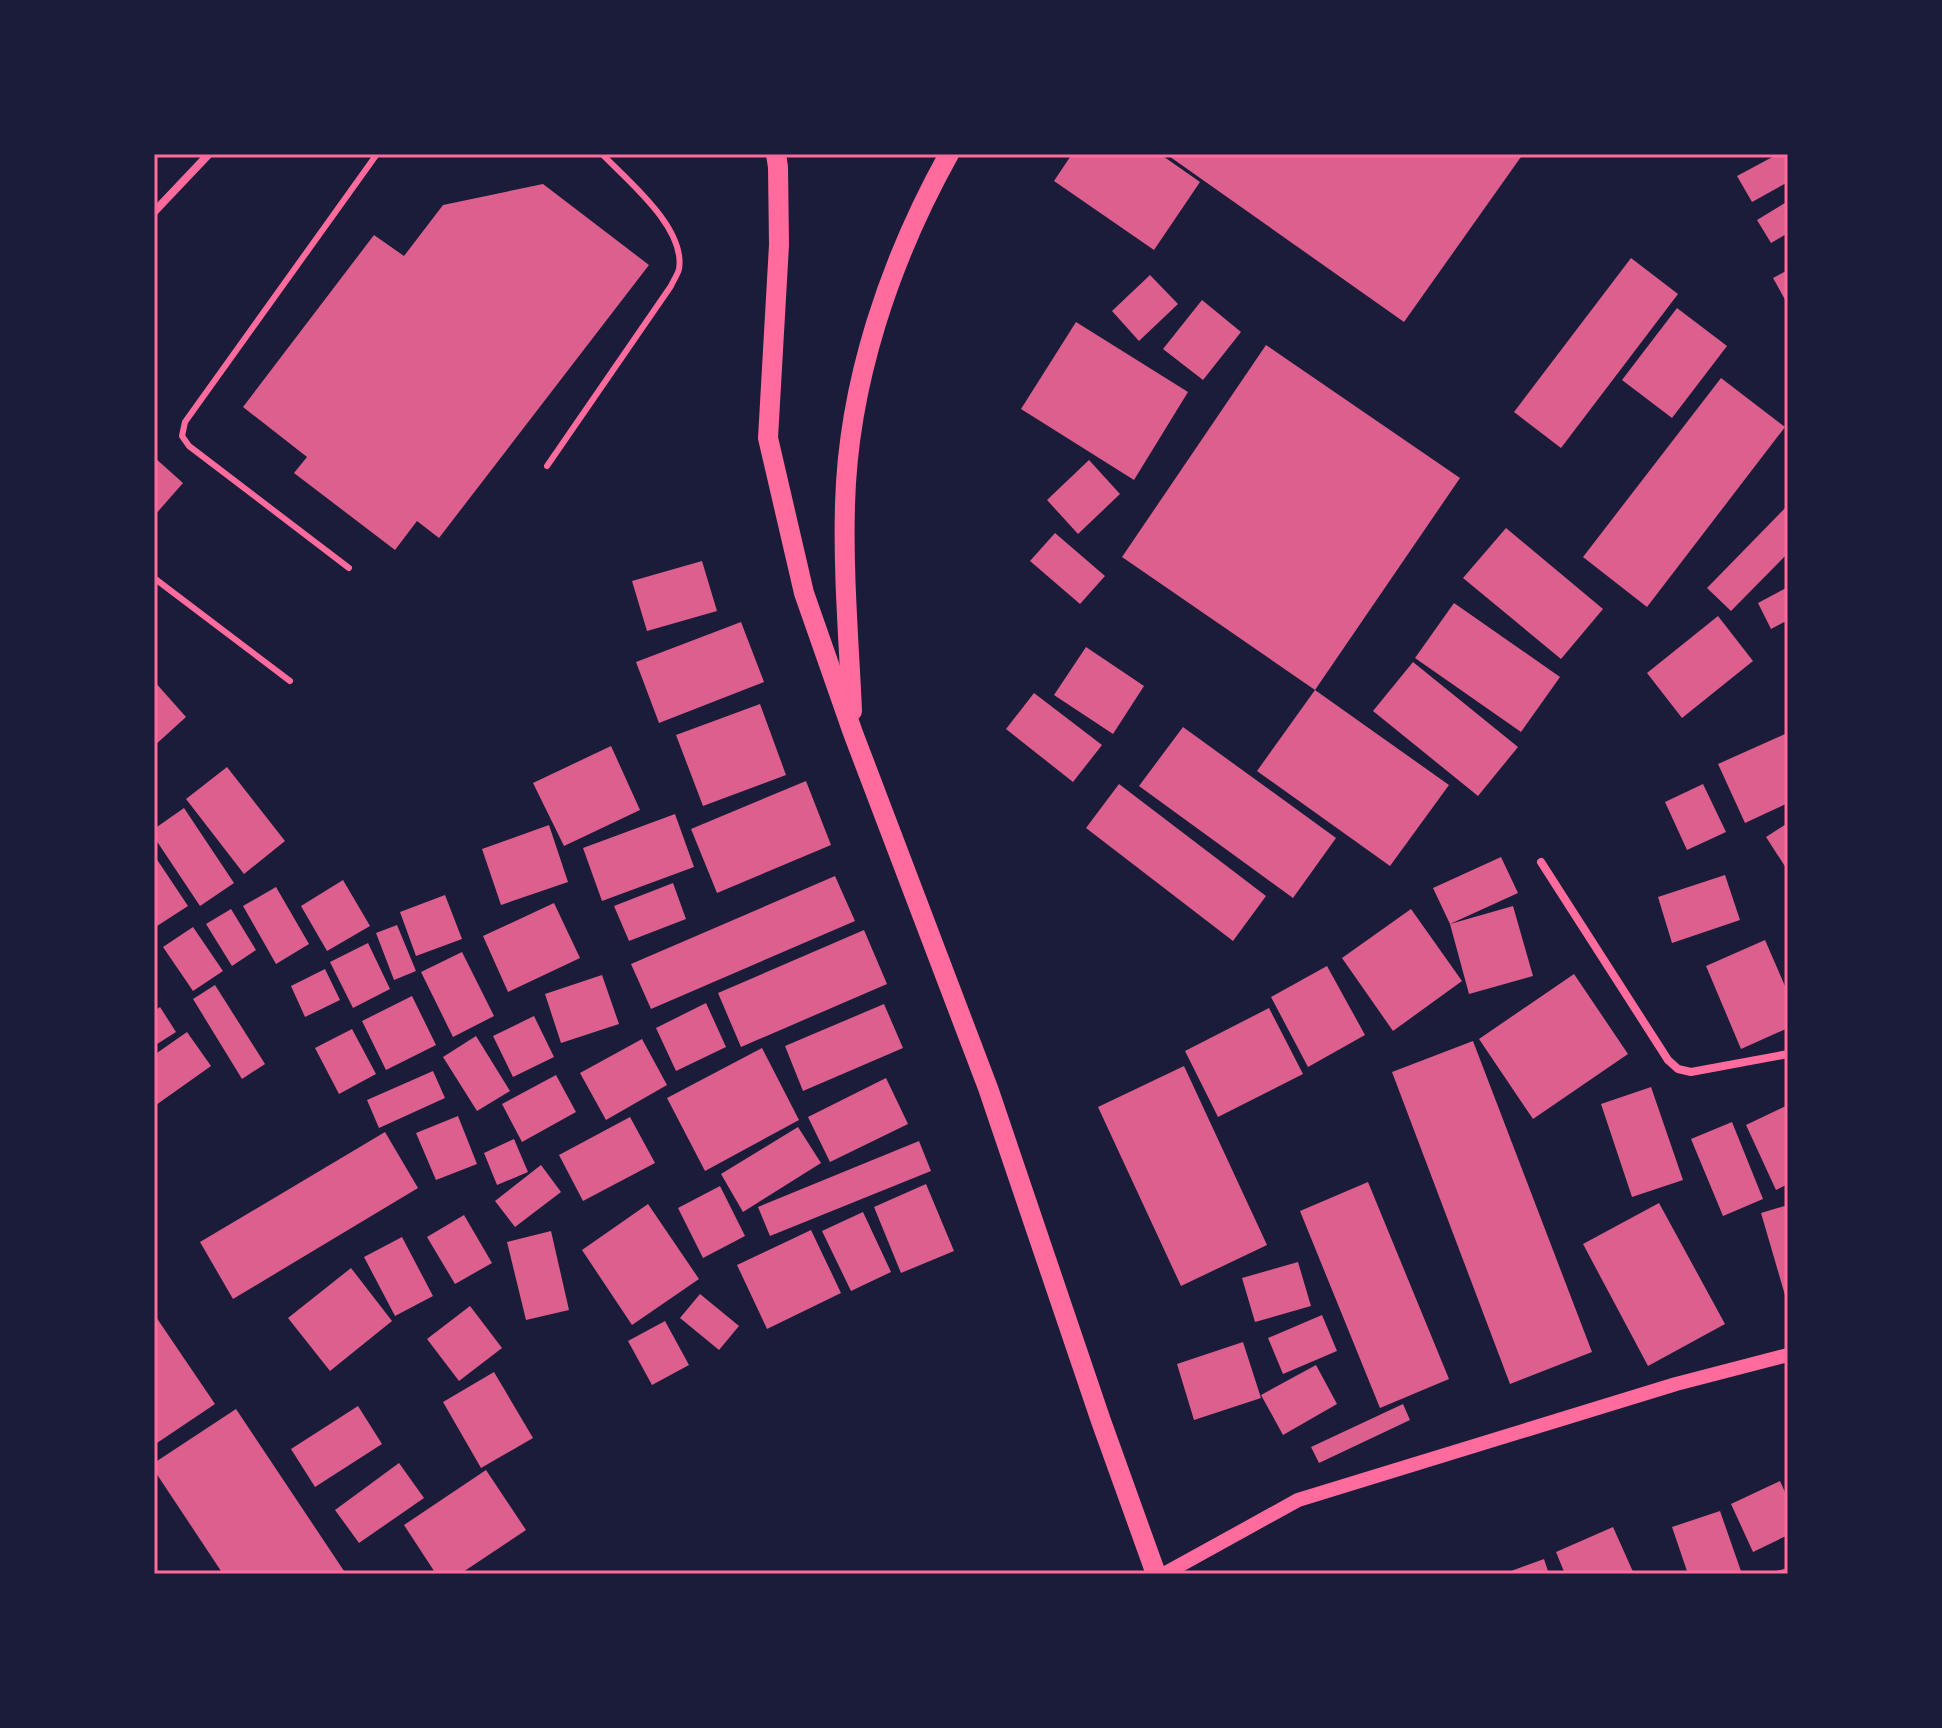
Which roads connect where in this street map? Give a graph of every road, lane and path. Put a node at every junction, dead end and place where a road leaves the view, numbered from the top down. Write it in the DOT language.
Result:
graph roads {
  1 [pos="209,154"];
  2 [pos="377,154"];
  3 [pos="602,154"];
  4 [pos="776,154"];
  5 [pos="949,154"];
  6 [pos="154,212"];
  7 [pos="547,466"];
  8 [pos="349,568"];
  9 [pos="154,578"];
  10 [pos="290,681"];
  11 [pos="853,733"];
  12 [pos="1541,862"];
  13 [pos="1788,1054"];
  14 [pos="1788,1355"];
  15 [pos="1156,1574"];
  16 [pos="1164,1574"];
  1 -- 6 [label="street"];
  2 -- 8 [label="lane"];
  3 -- 7 [label="lane"];
  4 -- 11 [label="main road"];
  5 -- 11 [label="main road"];
  9 -- 10 [label="lane"];
  11 -- 15 [label="main road"];
  12 -- 13 [label="street"];
  14 -- 16 [label="street"];
}
